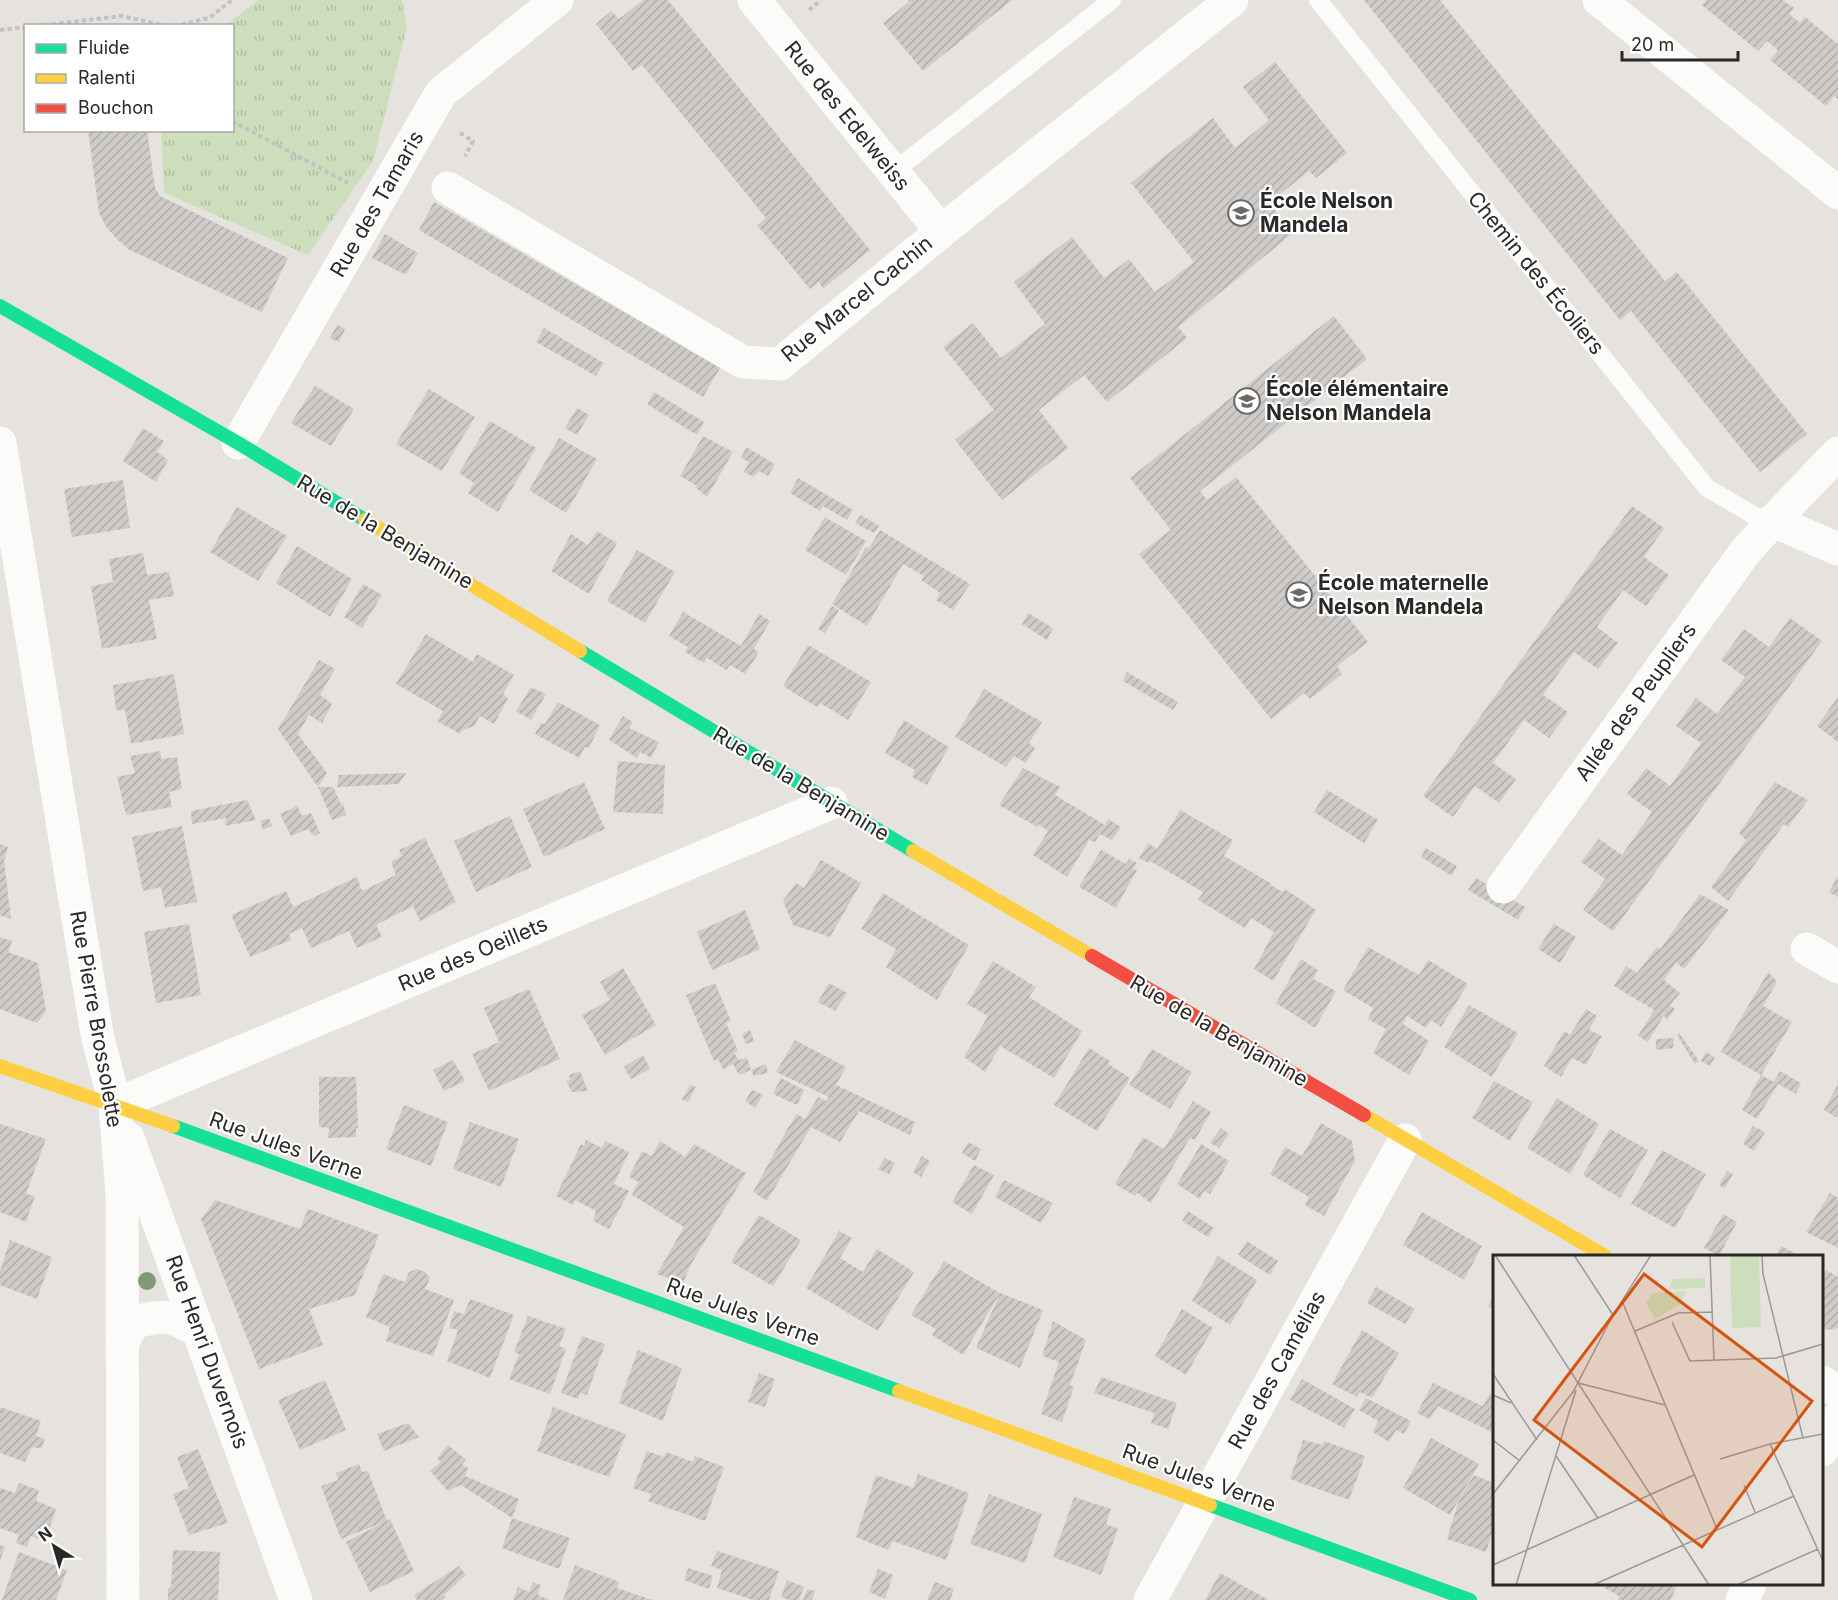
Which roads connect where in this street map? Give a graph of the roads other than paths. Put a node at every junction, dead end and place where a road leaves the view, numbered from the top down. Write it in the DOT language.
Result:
graph roads {
  1 [pos="557,0"];
  2 [pos="754,0"];
  3 [pos="1112,0"];
  4 [pos="1232,0"];
  5 [pos="1318,0"];
  6 [pos="1599,0"];
  7 [pos="893,172"];
  8 [pos="448,188"];
  9 [pos="1838,192"];
  10 [pos="941,231"];
  11 [pos="0,306"];
  12 [pos="0,443"];
  13 [pos="238,443"];
  14 [pos="0,449"];
  15 [pos="1838,453"];
  16 [pos="1773,521"];
  17 [pos="1838,549"];
  18 [pos="831,803"];
  19 [pos="1503,887"];
  20 [pos="1807,949"];
  21 [pos="1838,967"];
  22 [pos="0,1066"];
  23 [pos="115,1105"];
  24 [pos="1405,1140"];
  25 [pos="1602,1255"];
  26 [pos="199,1331"];
  27 [pos="122,1344"];
  28 [pos="1823,1383"];
  29 [pos="1838,1392"];
  30 [pos="1838,1418"];
  31 [pos="1823,1445"];
  32 [pos="1204,1502"];
  33 [pos="1750,1585"];
  34 [pos="123,1600"];
  35 [pos="296,1600"];
  36 [pos="1150,1600"];
  37 [pos="1470,1600"];
  38 [pos="1742,1600"];
  1 -- 13 [label="street, Rue des Tamaris"];
  2 -- 7 [label="street, Rue des Edelweiss"];
  3 -- 7 [label="lane"];
  4 -- 10 [label="street, Rue Marcel Cachin"];
  5 -- 16 [label="lane, Chemin des Écoliers"];
  6 -- 9 [label="street"];
  7 -- 10 [label="street, Rue des Edelweiss"];
  8 -- 10 [label="street, Rue Marcel Cachin"];
  11 -- 13 [label="street, Rue de la Benjamine"];
  12 -- 14 [label="street, Rue Pierre Brossolette"];
  13 -- 18 [label="street, Rue de la Benjamine"];
  14 -- 23 [label="street, Rue Pierre Brossolette"];
  15 -- 16 [label="street, Allée des Peupliers"];
  16 -- 17 [label="street"];
  16 -- 19 [label="street, Allée des Peupliers"];
  18 -- 23 [label="street, Rue des Oeillets"];
  18 -- 24 [label="street, Rue de la Benjamine"];
  20 -- 21 [label="street"];
  22 -- 23 [label="street, Rue Jules Verne"];
  23 -- 26 [label="street, Rue Henri Duvernois"];
  23 -- 27 [label="street, Rue Pierre Brossolette"];
  23 -- 32 [label="street, Rue Jules Verne"];
  24 -- 25 [label="street, Rue de la Benjamine"];
  24 -- 32 [label="street, Rue des Camélias"];
  26 -- 27 [label="street"];
  26 -- 35 [label="street, Rue Henri Duvernois"];
  27 -- 34 [label="street, Rue Pierre Brossolette"];
  28 -- 29 [label="street"];
  30 -- 31 [label="street"];
  32 -- 36 [label="street, Rue des Camélias"];
  32 -- 37 [label="street, Rue Jules Verne"];
  33 -- 38 [label="street"];
}
